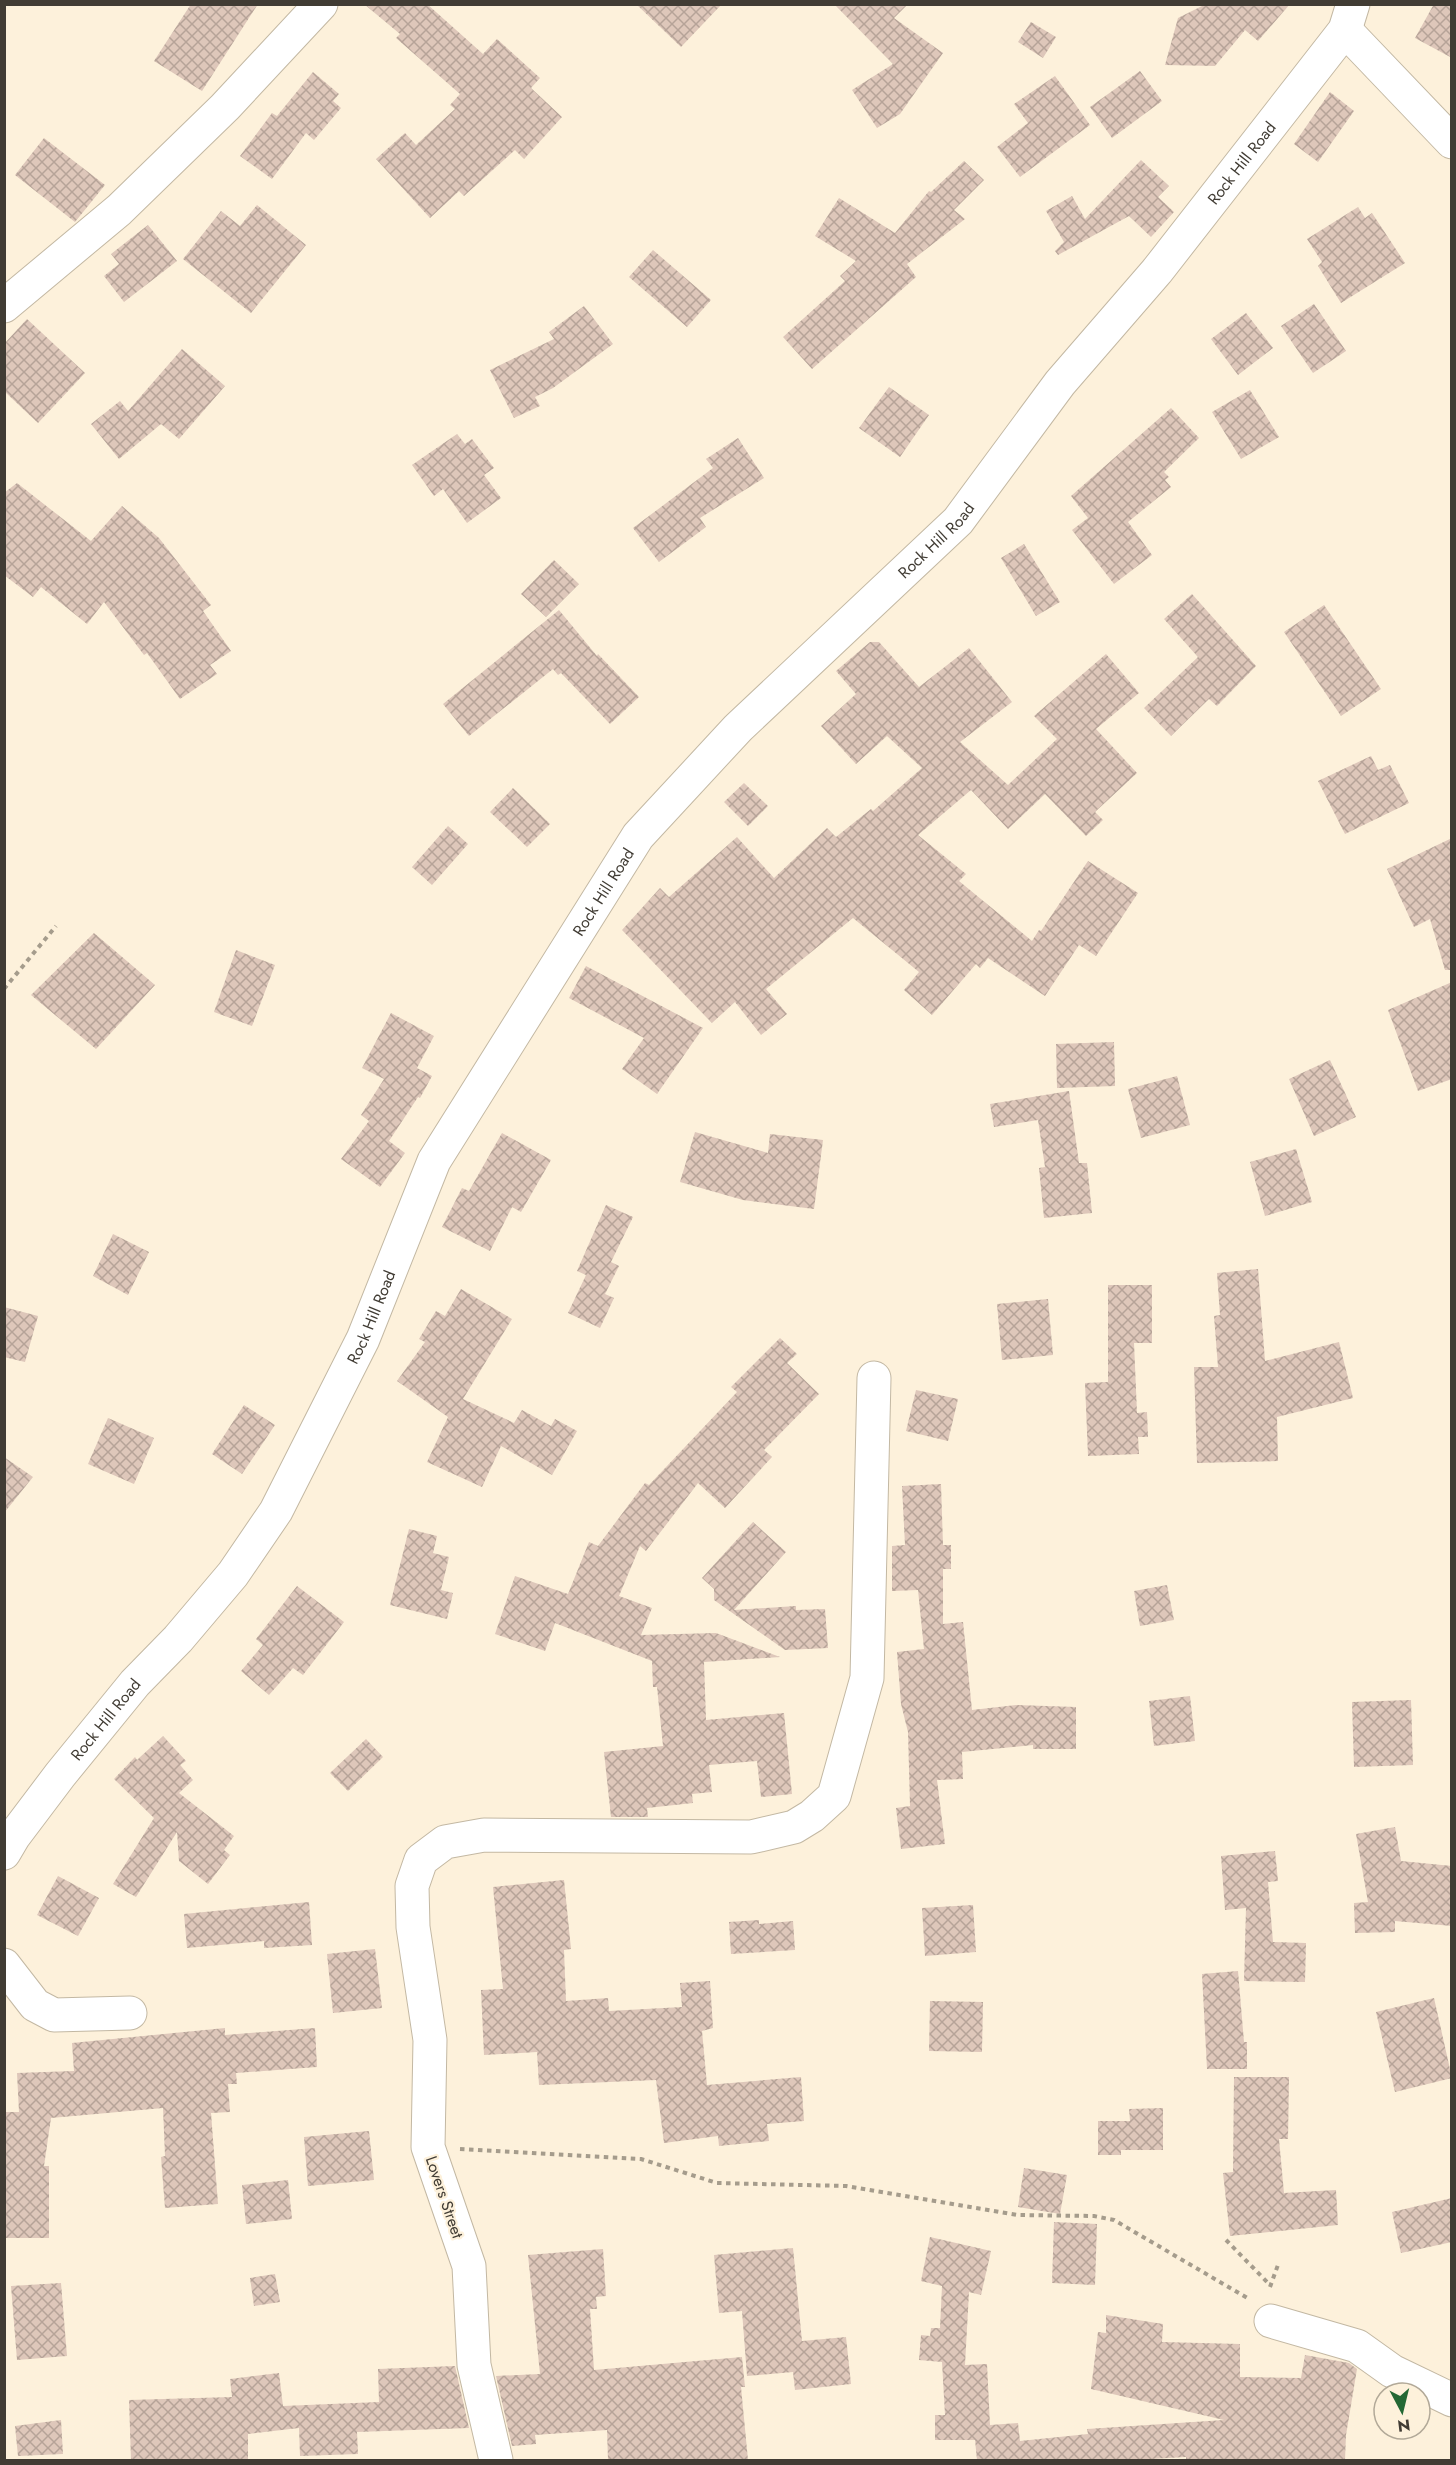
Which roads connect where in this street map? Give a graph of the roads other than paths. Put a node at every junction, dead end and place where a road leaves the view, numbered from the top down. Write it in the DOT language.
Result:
graph roads {
  1 [pos="321,4"];
  2 [pos="1349,17"];
  3 [pos="1452,142"];
  4 [pos="4,306"];
  5 [pos="873,1378"];
  6 [pos="4,1853"];
  7 [pos="4,1965"];
  8 [pos="130,2013"];
  9 [pos="1271,2320"];
  10 [pos="1452,2400"];
  11 [pos="496,2460"];
  1 -- 4 [label="street"];
  2 -- 3 [label="street"];
  2 -- 6 [label="street, Rock Hill Road"];
  5 -- 11 [label="street, Lovers Street"];
  7 -- 8 [label="street"];
  9 -- 10 [label="street"];
}
